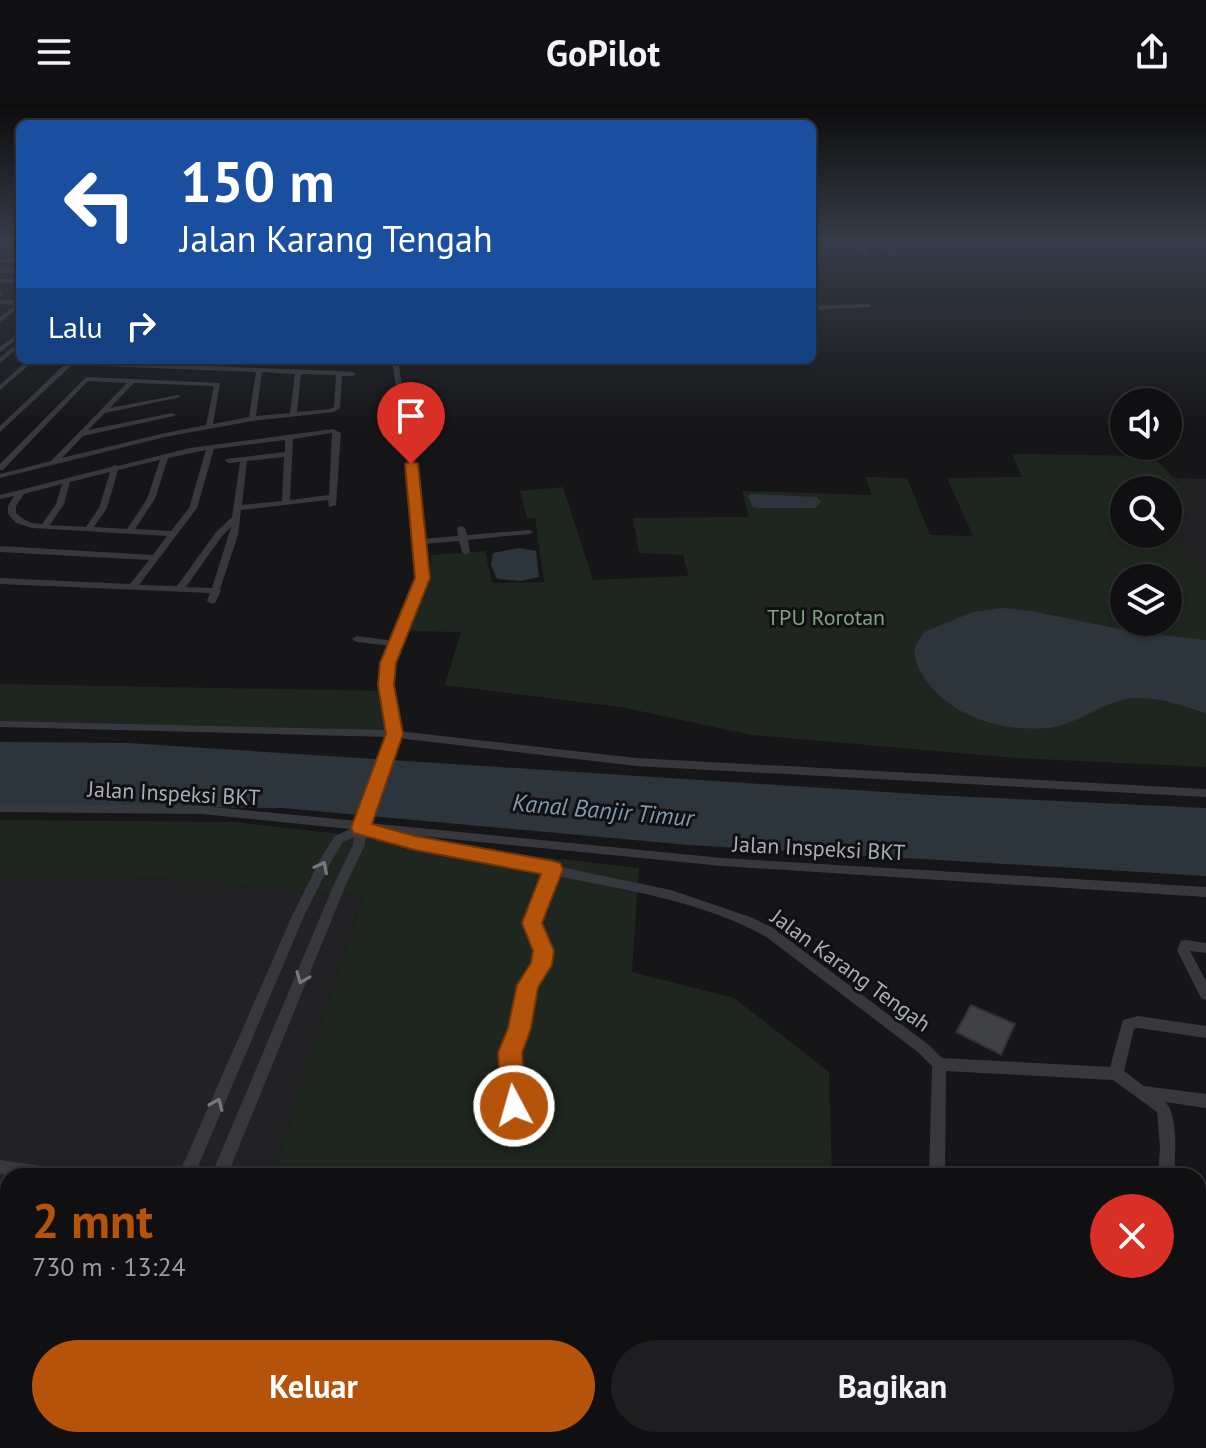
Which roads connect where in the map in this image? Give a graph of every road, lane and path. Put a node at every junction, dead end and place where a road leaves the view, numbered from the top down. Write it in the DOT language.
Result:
graph roads {
  1 [pos="868,306"];
  2 [pos="16,307"];
  3 [pos="816,308"];
  4 [pos="0,320"];
  5 [pos="16,337"];
  6 [pos="16,347"];
  7 [pos="0,350"];
  8 [pos="0,361"];
  9 [pos="16,364"];
  10 [pos="27,364"];
  11 [pos="69,364"];
  12 [pos="119,364"];
  13 [pos="396,364"];
  14 [pos="168,365"];
  15 [pos="259,371"];
  16 [pos="298,372"];
  17 [pos="339,373"];
  18 [pos="353,374"];
  19 [pos="0,378"];
  20 [pos="132,381"];
  21 [pos="153,381"];
  22 [pos="183,383"];
  23 [pos="218,384"];
  24 [pos="229,385"];
  25 [pos="0,388"];
  26 [pos="178,397"];
  27 [pos="103,411"];
  28 [pos="172,415"];
  29 [pos="293,416"];
  30 [pos="252,419"];
  31 [pos="209,427"];
  32 [pos="0,430"];
  33 [pos="81,434"];
  34 [pos="165,435"];
  35 [pos="289,436"];
  36 [pos="211,447"];
  37 [pos="288,454"];
  38 [pos="165,455"];
  39 [pos="244,459"];
  40 [pos="229,461"];
  41 [pos="53,462"];
  42 [pos="115,467"];
  43 [pos="0,468"];
  44 [pos="0,476"];
  45 [pos="67,480"];
  46 [pos="20,493"];
  47 [pos="0,497"];
  48 [pos="286,502"];
  49 [pos="238,512"];
  50 [pos="44,528"];
  51 [pos="461,528"];
  52 [pos="88,530"];
  53 [pos="129,532"];
  54 [pos="529,532"];
  55 [pos="174,534"];
  56 [pos="463,539"];
  57 [pos="420,542"];
  58 [pos="0,549"];
  59 [pos="466,552"];
  60 [pos="155,558"];
  61 [pos="0,581"];
  62 [pos="133,587"];
  63 [pos="180,589"];
  64 [pos="217,591"];
  65 [pos="212,601"];
  66 [pos="357,639"];
  67 [pos="396,644"];
  68 [pos="0,724"];
  69 [pos="394,738"];
  70 [pos="1206,793"];
  71 [pos="0,808"];
  72 [pos="363,822"];
  73 [pos="551,873"];
  74 [pos="1206,892"];
  75 [pos="1206,948"];
  76 [pos="1206,994"];
  77 [pos="1206,1032"];
  78 [pos="939,1064"];
  79 [pos="1116,1074"];
  80 [pos="1144,1092"];
  81 [pos="1206,1101"];
  82 [pos="517,1114"];
  83 [pos="189,1168"];
  84 [pos="222,1168"];
  85 [pos="937,1168"];
  86 [pos="1166,1168"];
  1 -- 3 [label="street"];
  2 -- 4 [label="street"];
  5 -- 7 [label="street"];
  6 -- 8 [label="street"];
  9 -- 19 [label="street"];
  10 -- 25 [label="street"];
  11 -- 32 [label="street"];
  12 -- 14 [label="street"];
  13 -- 57 [label="street"];
  14 -- 15 [label="street"];
  14 -- 21 [label="street"];
  15 -- 16 [label="street"];
  15 -- 30 [label="street"];
  16 -- 17 [label="street"];
  16 -- 29 [label="street"];
  17 -- 18 [label="street"];
  17 -- 29 [label="street"];
  20 -- 21 [label="street"];
  20 -- 27 [label="street"];
  20 -- 43 [label="street"];
  21 -- 22 [label="street"];
  22 -- 23 [label="street"];
  22 -- 26 [label="street"];
  23 -- 24 [label="street"];
  23 -- 31 [label="street"];
  26 -- 27 [label="street"];
  26 -- 28 [label="street"];
  27 -- 33 [label="street"];
  28 -- 33 [label="street"];
  28 -- 34 [label="street"];
  29 -- 30 [label="street"];
  30 -- 31 [label="street"];
  31 -- 34 [label="street"];
  33 -- 41 [label="street"];
  34 -- 41 [label="street"];
  35 -- 36 [label="street"];
  35 -- 37 [label="street"];
  35 -- 48 [label="street"];
  36 -- 38 [label="street"];
  36 -- 55 [label="street"];
  37 -- 39 [label="street"];
  37 -- 48 [label="street"];
  38 -- 42 [label="street"];
  38 -- 53 [label="street"];
  39 -- 40 [label="street"];
  39 -- 49 [label="street"];
  41 -- 44 [label="street"];
  42 -- 45 [label="street"];
  42 -- 52 [label="street"];
  45 -- 46 [label="street"];
  45 -- 50 [label="street"];
  46 -- 47 [label="street"];
  46 -- 50 [label="street"];
  48 -- 49 [label="street"];
  49 -- 63 [label="street"];
  49 -- 64 [label="street"];
  50 -- 52 [label="street"];
  51 -- 56 [label="street"];
  52 -- 53 [label="street"];
  53 -- 55 [label="street"];
  54 -- 56 [label="street"];
  55 -- 60 [label="street"];
  56 -- 57 [label="street"];
  56 -- 59 [label="street"];
  57 -- 67 [label="street"];
  58 -- 60 [label="street"];
  60 -- 62 [label="street"];
  61 -- 62 [label="street"];
  62 -- 63 [label="street"];
  63 -- 64 [label="street"];
  64 -- 65 [label="street"];
  66 -- 67 [label="street"];
  67 -- 69 [label="street"];
  68 -- 69 [label="street"];
  69 -- 70 [label="street"];
  69 -- 72 [label="street"];
  71 -- 72 [label="street, Jalan Inspeksi BKT"];
  72 -- 73 [label="street, Jalan Karang Tengah"];
  72 -- 74 [label="street, Jalan Inspeksi BKT"];
  83 -- 72 [label="street, one-way"];
  72 -- 84 [label="street, one-way"];
  73 -- 78 [label="street, Jalan Karang Tengah"];
  73 -- 82 [label="street"];
  75 -- 76 [label="street"];
  77 -- 79 [label="street"];
  78 -- 79 [label="street"];
  78 -- 85 [label="street"];
  79 -- 80 [label="street"];
  80 -- 81 [label="street"];
  80 -- 86 [label="street"];
}
